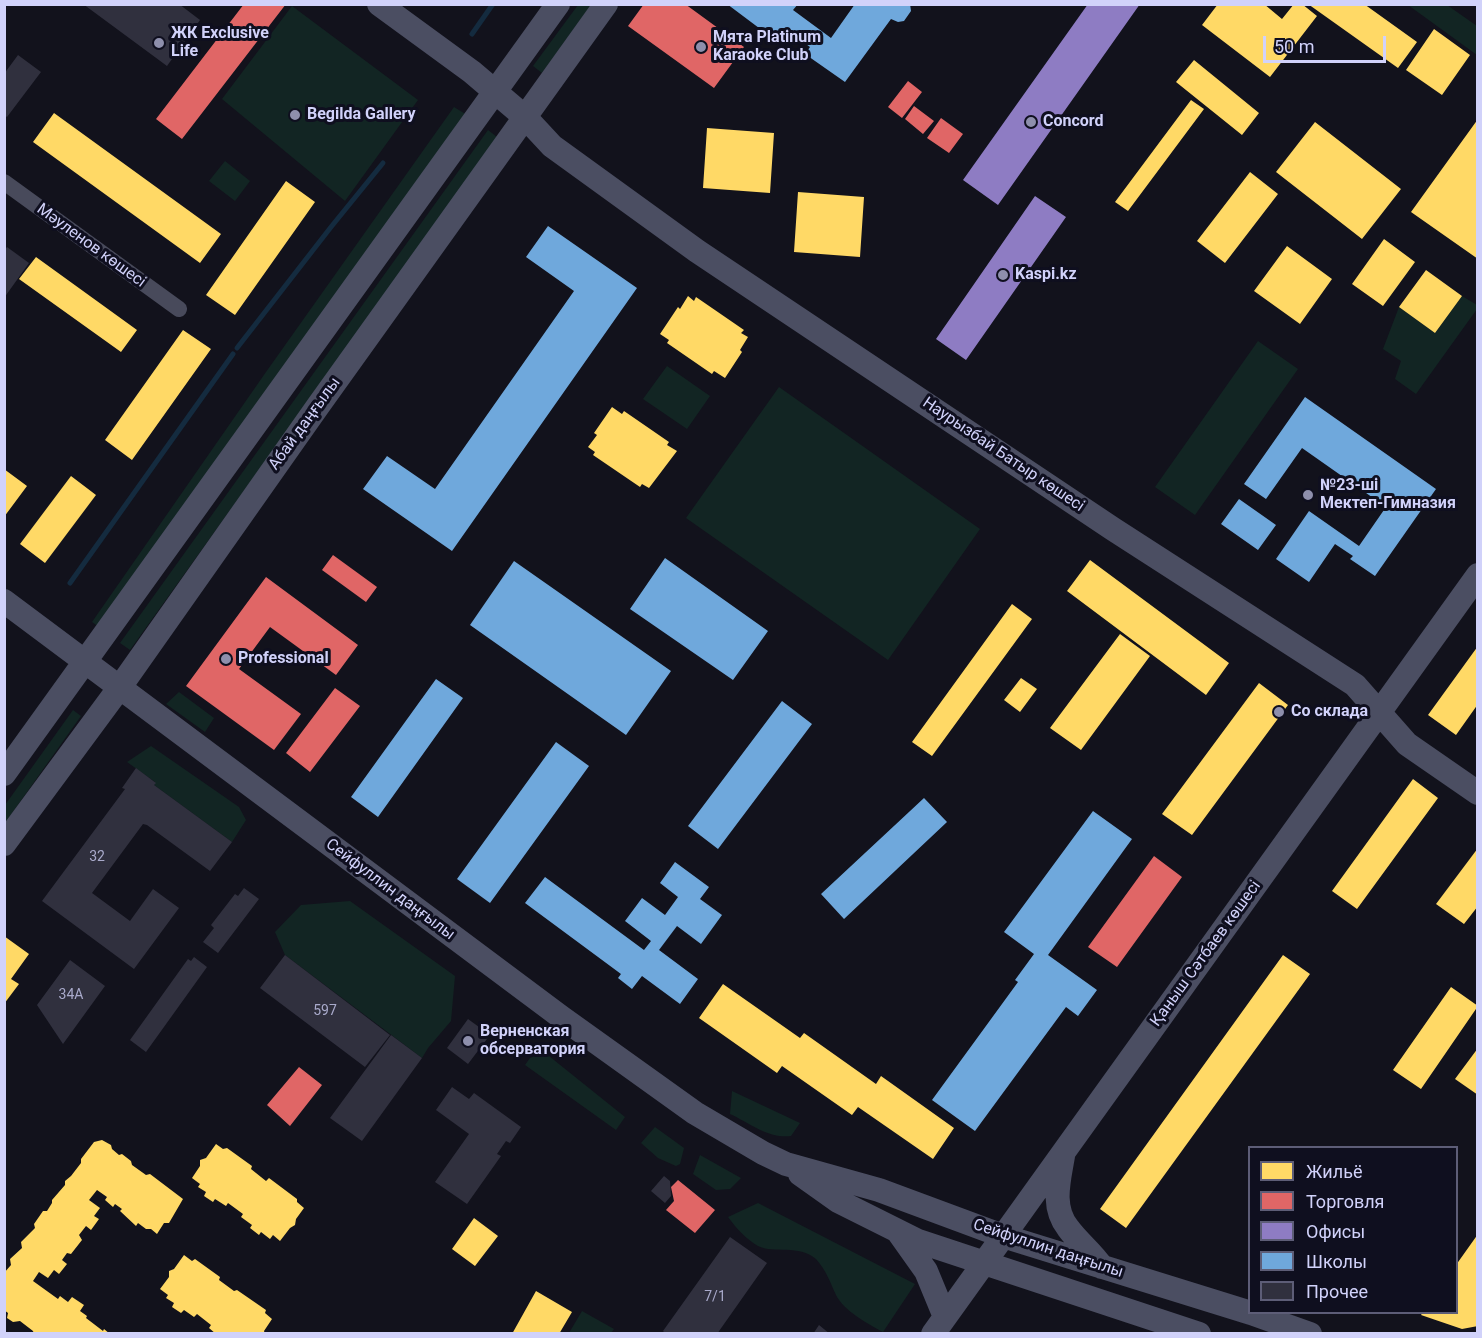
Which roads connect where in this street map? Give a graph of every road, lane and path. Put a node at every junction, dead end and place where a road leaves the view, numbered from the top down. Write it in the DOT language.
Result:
graph roads {
  1 [pos="379,4"];
  2 [pos="558,4"];
  3 [pos="606,4"];
  4 [pos="495,92"];
  5 [pos="526,117"];
  6 [pos="4,182"];
  7 [pos="178,309"];
  8 [pos="1478,575"];
  9 [pos="4,601"];
  10 [pos="85,661"];
  11 [pos="120,687"];
  12 [pos="1379,712"];
  13 [pos="4,774"];
  14 [pos="1478,793"];
  15 [pos="4,844"];
  16 [pos="1064,1152"];
  17 [pos="786,1164"];
  18 [pos="899,1232"];
  19 [pos="1003,1236"];
  20 [pos="983,1264"];
  21 [pos="1102,1267"];
  22 [pos="939,1325"];
  23 [pos="1199,1334"];
  24 [pos="1310,1334"];
  1 -- 4 [label="main road"];
  2 -- 4 [label="main road"];
  3 -- 5 [label="main road, Абай даңғылы"];
  4 -- 5 [label="main road"];
  4 -- 10 [label="main road"];
  5 -- 11 [label="main road, Абай даңғылы"];
  5 -- 12 [label="main road, Наурызбай Батыр көшесі"];
  6 -- 7 [label="street, Мәуленов көшесі"];
  8 -- 12 [label="main road, Қаныш Сәтбаев көшесі"];
  9 -- 10 [label="main road, Сейфуллин даңғылы"];
  10 -- 11 [label="main road, Сейфуллин даңғылы"];
  10 -- 13 [label="main road"];
  11 -- 15 [label="main road, Абай даңғылы"];
  11 -- 17 [label="main road, Сейфуллин даңғылы"];
  12 -- 14 [label="main road, Наурызбай Батыр көшесі"];
  12 -- 16 [label="main road, Қаныш Сәтбаев көшесі"];
  16 -- 19 [label="main road, Қаныш Сәтбаев көшесі"];
  16 -- 21 [label="main road"];
  17 -- 18 [label="main road, Сейфуллин даңғылы"];
  17 -- 19 [label="main road, Сейфуллин даңғылы"];
  18 -- 20 [label="main road, Сейфуллин даңғылы"];
  18 -- 22 [label="main road"];
  19 -- 20 [label="main road, Қаныш Сәтбаев көшесі"];
  19 -- 21 [label="main road, Сейфуллин даңғылы"];
  20 -- 22 [label="main road, Қаныш Сәтбаев көшесі"];
  20 -- 23 [label="main road, Сейфуллин даңғылы"];
  21 -- 24 [label="main road, Сейфуллин даңғылы"];
}
